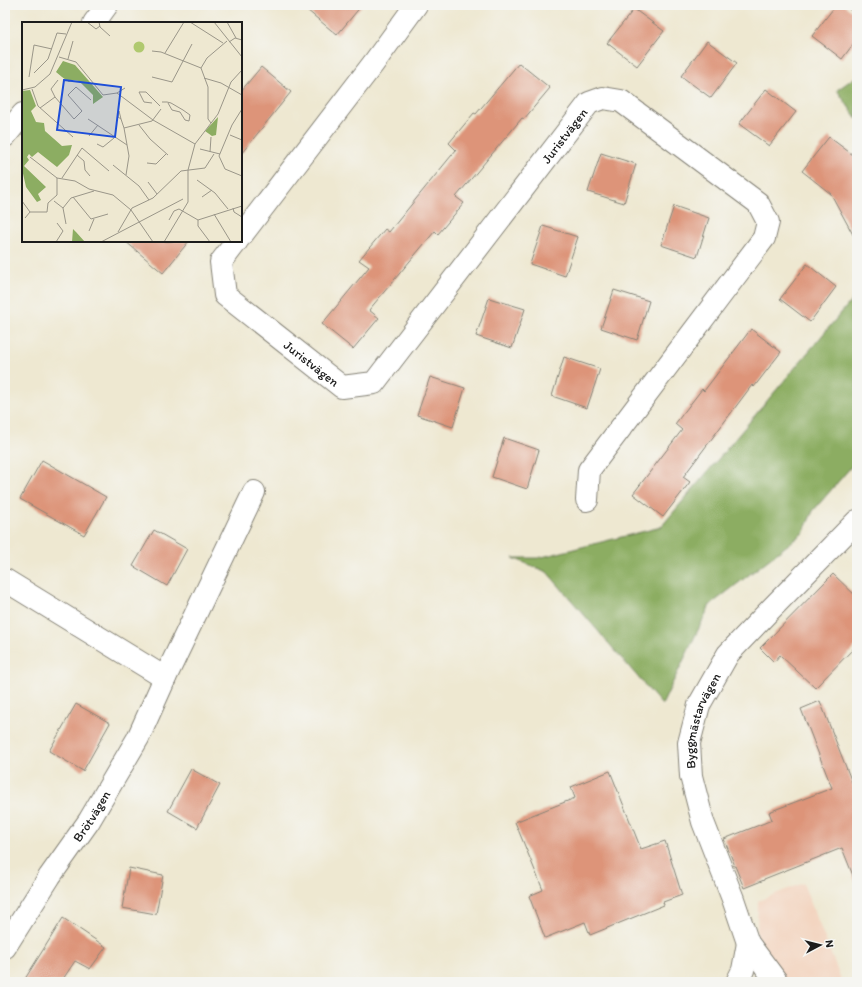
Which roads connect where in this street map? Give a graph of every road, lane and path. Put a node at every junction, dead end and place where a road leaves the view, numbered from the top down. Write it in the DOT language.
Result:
graph roads {
  1 [pos="107,5"];
  2 [pos="416,5"];
  3 [pos="95,22"];
  4 [pos="22,115"];
  5 [pos="5,136"];
  6 [pos="242,235"];
  7 [pos="236,242"];
  8 [pos="254,492"];
  9 [pos="587,500"];
  10 [pos="857,520"];
  11 [pos="5,580"];
  12 [pos="165,678"];
  13 [pos="748,943"];
  14 [pos="5,947"];
  15 [pos="737,982"];
  16 [pos="777,982"];
  1 -- 3 [label="street"];
  2 -- 6 [label="street"];
  4 -- 5 [label="street"];
  7 -- 9 [label="street, Juristvägen"];
  8 -- 12 [label="street, Brötvägen"];
  10 -- 13 [label="street, Byggmästarvägen"];
  11 -- 12 [label="street"];
  12 -- 14 [label="street, Brötvägen"];
  13 -- 15 [label="street"];
  13 -- 16 [label="street, Byggmästarvägen"];
}
